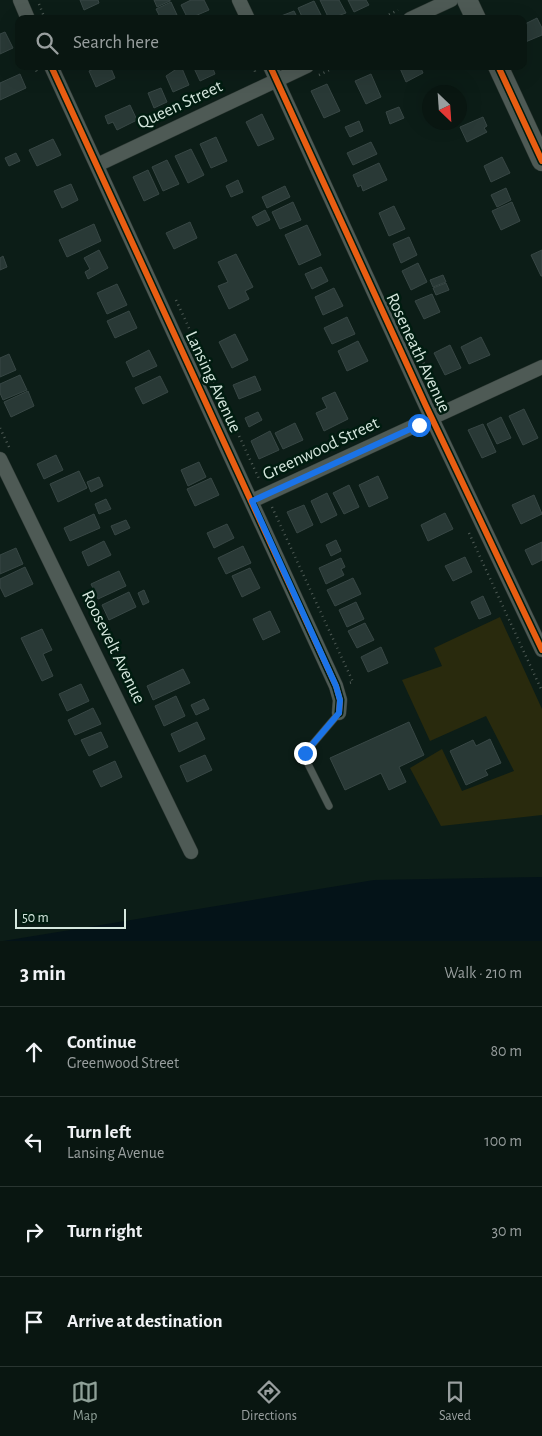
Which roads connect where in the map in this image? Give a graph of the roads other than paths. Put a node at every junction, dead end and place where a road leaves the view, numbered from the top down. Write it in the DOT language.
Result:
graph roads {
  1 [pos="20,0"];
  2 [pos="239,0"];
  3 [pos="451,0"];
  4 [pos="467,0"];
  5 [pos="26,15"];
  6 [pos="246,15"];
  7 [pos="419,15"];
  8 [pos="474,15"];
  9 [pos="53,70"];
  10 [pos="272,70"];
  11 [pos="297,70"];
  12 [pos="500,70"];
  13 [pos="276,80"];
  14 [pos="542,161"];
  15 [pos="96,165"];
  16 [pos="542,367"];
  17 [pos="432,419"];
  18 [pos="0,459"];
  19 [pos="252,501"];
  20 [pos="542,650"];
  21 [pos="339,713"];
  22 [pos="329,806"];
  23 [pos="191,852"];
  1 -- 5 [label="street"];
  2 -- 6 [label="street"];
  3 -- 7 [label="street"];
  4 -- 8 [label="street"];
  9 -- 15 [label="street, Lansing Avenue"];
  10 -- 13 [label="street, Roseneath Avenue"];
  11 -- 13 [label="street, Queen Street"];
  12 -- 14 [label="street"];
  13 -- 15 [label="street, Queen Street"];
  13 -- 17 [label="street, Roseneath Avenue"];
  15 -- 19 [label="street, Lansing Avenue"];
  16 -- 17 [label="street, Greenwood Street"];
  17 -- 19 [label="street, Greenwood Street"];
  17 -- 20 [label="street, Roseneath Avenue"];
  18 -- 23 [label="street, Roosevelt Avenue"];
  19 -- 21 [label="street, Lansing Avenue"];
  21 -- 22 [label="lane"];
}
